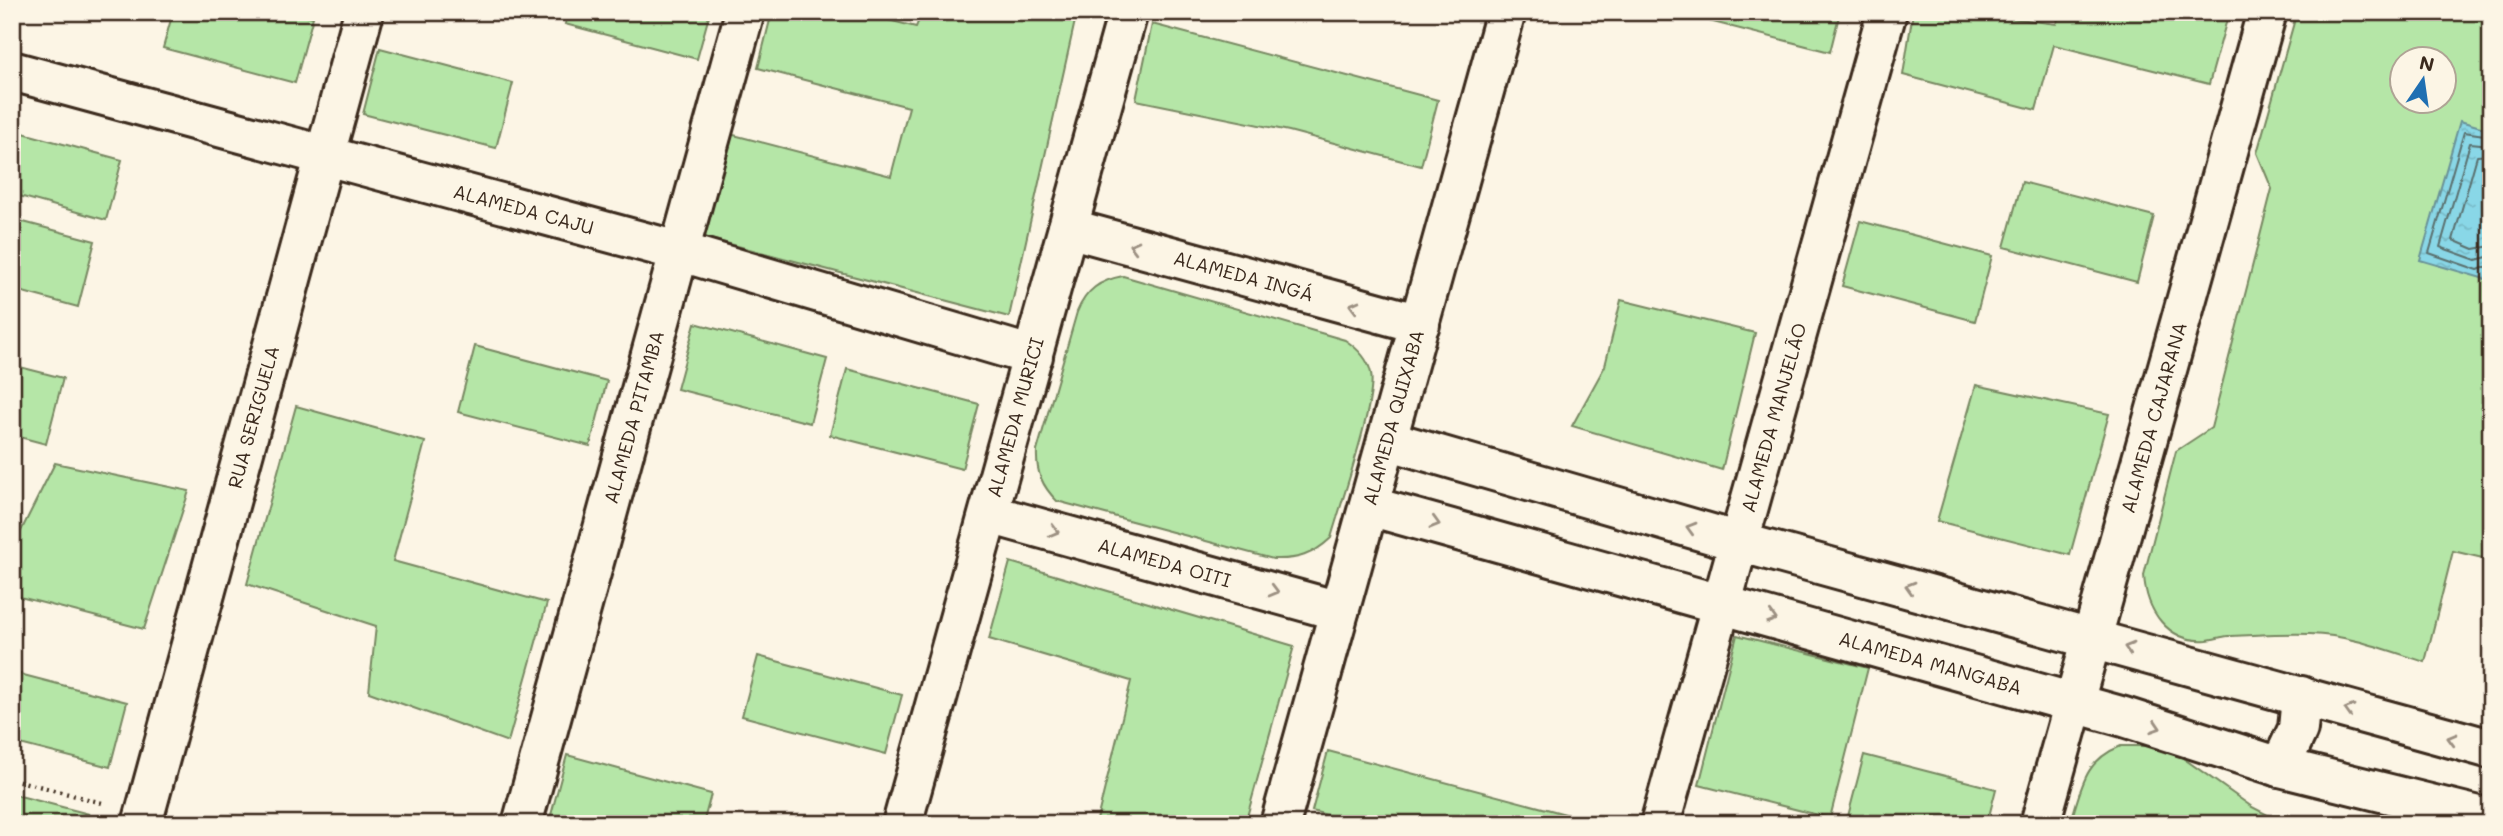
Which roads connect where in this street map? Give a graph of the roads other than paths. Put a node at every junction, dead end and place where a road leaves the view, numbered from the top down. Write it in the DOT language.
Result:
graph roads {
  1 [pos="363,12"];
  2 [pos="745,12"];
  3 [pos="1128,12"];
  4 [pos="1506,12"];
  5 [pos="1887,12"];
  6 [pos="2266,12"];
  7 [pos="12,71"];
  8 [pos="323,157"];
  9 [pos="1068,228"];
  10 [pos="678,251"];
  11 [pos="1420,324"];
  12 [pos="1033,356"];
  13 [pos="1387,440"];
  14 [pos="1369,506"];
  15 [pos="989,514"];
  16 [pos="1739,542"];
  17 [pos="1722,604"];
  18 [pos="1339,611"];
  19 [pos="2094,638"];
  20 [pos="2301,696"];
  21 [pos="2075,705"];
  22 [pos="2491,750"];
  23 [pos="2280,767"];
  24 [pos="144,819"];
  25 [pos="2491,819"];
  26 [pos="522,824"];
  27 [pos="902,824"];
  28 [pos="1280,824"];
  29 [pos="1660,824"];
  30 [pos="2040,824"];
  1 -- 8 [label="street, RUA SERIGUELA"];
  2 -- 10 [label="street, ALAMEDA PITAMBA"];
  3 -- 9 [label="street, ALAMEDA MURICI"];
  4 -- 11 [label="street, ALAMEDA QUIXABA"];
  5 -- 16 [label="street, ALAMEDA MANJELÃO"];
  6 -- 19 [label="street, ALAMEDA CAJARANA"];
  7 -- 8 [label="street, ALAMEDA CAJU"];
  8 -- 10 [label="street, ALAMEDA CAJU"];
  8 -- 24 [label="street, RUA SERIGUELA"];
  11 -- 9 [label="street, ALAMEDA INGÁ, one-way"];
  9 -- 12 [label="street, ALAMEDA MURICI"];
  10 -- 12 [label="street, ALAMEDA CAJU"];
  10 -- 26 [label="street, ALAMEDA PITAMBA"];
  11 -- 13 [label="street, ALAMEDA QUIXABA"];
  12 -- 15 [label="street, ALAMEDA MURICI"];
  13 -- 14 [label="street, ALAMEDA QUIXABA"];
  16 -- 13 [label="street, one-way"];
  14 -- 17 [label="street, ALAMEDA MANGABA, one-way"];
  14 -- 18 [label="street, ALAMEDA QUIXABA"];
  15 -- 18 [label="street, ALAMEDA OITI, one-way"];
  15 -- 27 [label="street, ALAMEDA MURICI"];
  16 -- 17 [label="street, ALAMEDA MANJELÃO"];
  19 -- 16 [label="street, one-way"];
  17 -- 21 [label="street, ALAMEDA MANGABA, one-way"];
  17 -- 29 [label="street, ALAMEDA MANJELÃO"];
  18 -- 28 [label="street, ALAMEDA QUIXABA"];
  20 -- 19 [label="street, one-way"];
  19 -- 21 [label="street, ALAMEDA CAJARANA"];
  22 -- 20 [label="street, one-way"];
  20 -- 23 [label="street"];
  21 -- 23 [label="street, ALAMEDA MANGABA, one-way"];
  21 -- 30 [label="street, ALAMEDA CAJARANA"];
  23 -- 25 [label="street, ALAMEDA MANGABA"];
}
